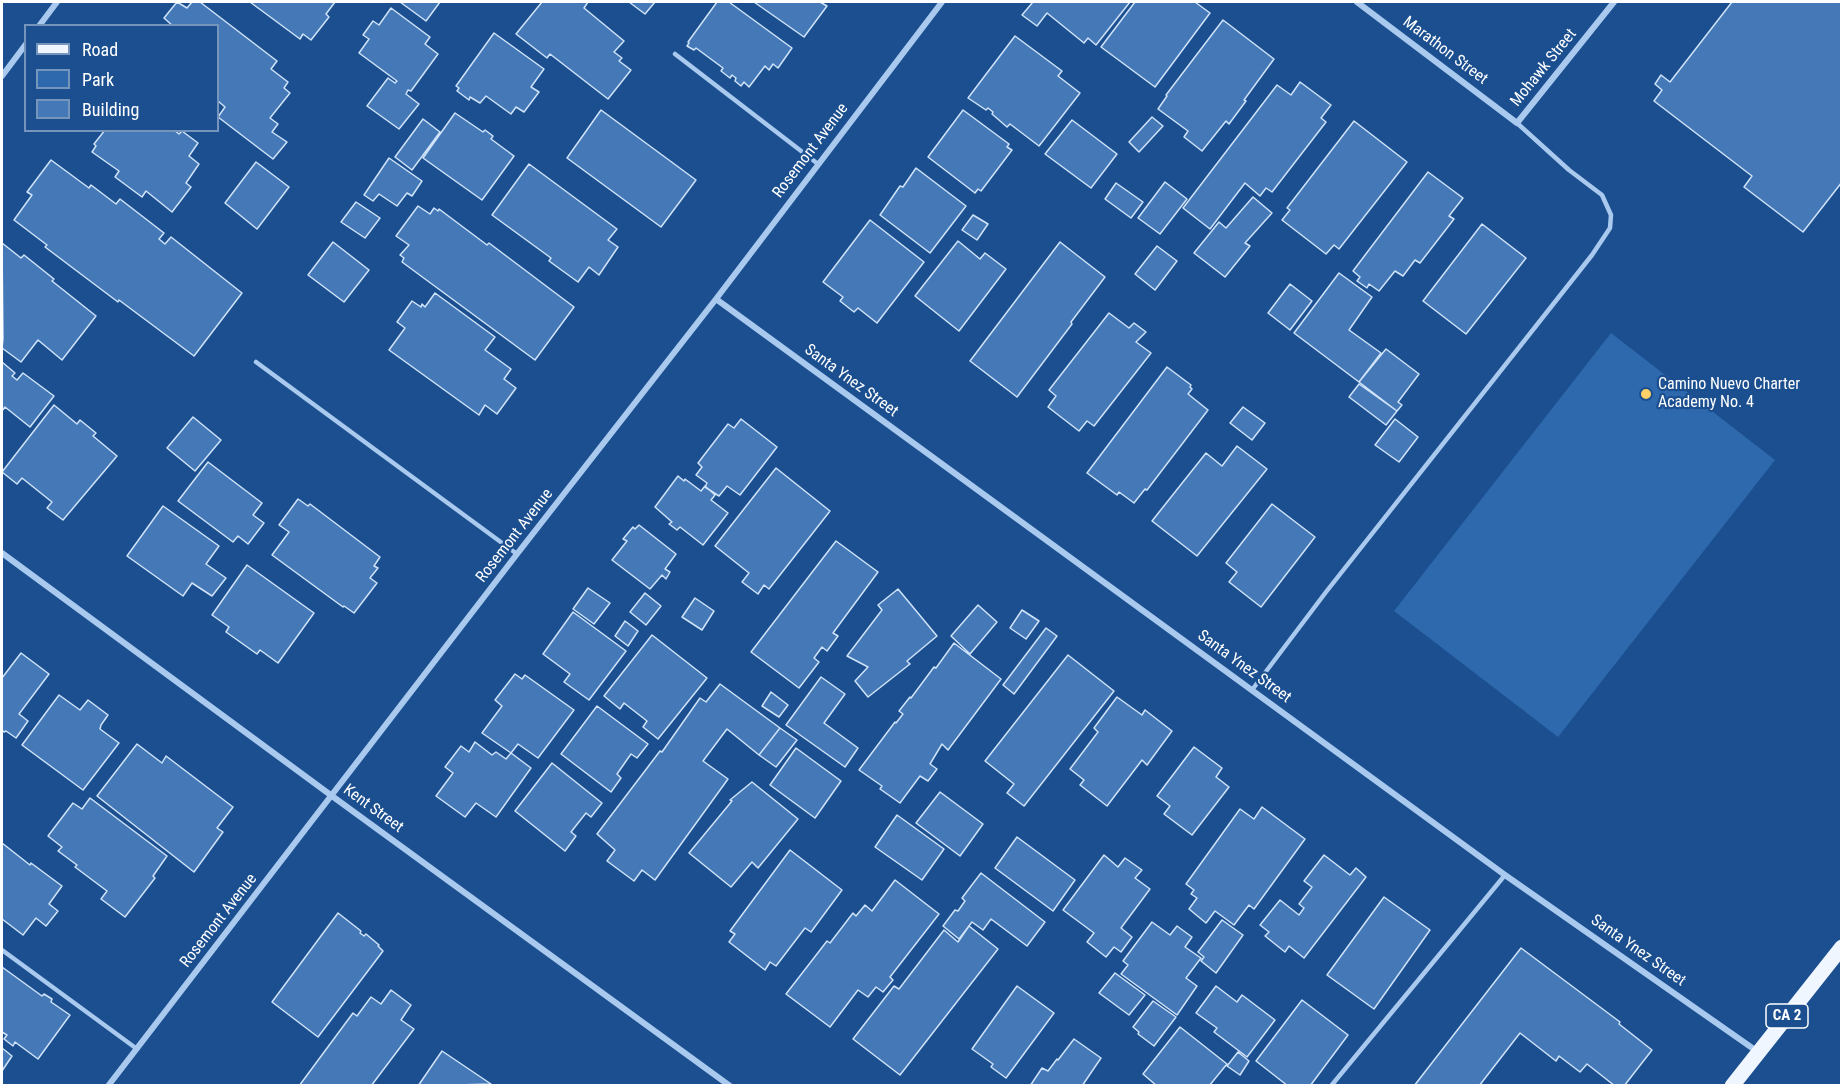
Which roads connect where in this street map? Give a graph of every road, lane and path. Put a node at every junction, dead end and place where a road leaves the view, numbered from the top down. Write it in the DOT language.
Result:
graph roads {
  1 [pos="57,2"];
  2 [pos="942,2"];
  3 [pos="1357,2"];
  4 [pos="1614,2"];
  5 [pos="40,24"];
  6 [pos="24,47"];
  7 [pos="675,54"];
  8 [pos="2,76"];
  9 [pos="1517,123"];
  10 [pos="818,164"];
  11 [pos="716,299"];
  12 [pos="256,362"];
  13 [pos="2,553"];
  14 [pos="517,554"];
  15 [pos="1252,690"];
  16 [pos="332,796"];
  17 [pos="1505,875"];
  18 [pos="1842,947"];
  19 [pos="2,950"];
  20 [pos="137,1049"];
  21 [pos="1759,1052"];
  22 [pos="108,1086"];
  23 [pos="730,1086"];
  24 [pos="1331,1086"];
  25 [pos="1732,1086"];
  1 -- 5 [label="street"];
  2 -- 10 [label="street, Rosemont Avenue"];
  3 -- 9 [label="street, Marathon Street"];
  4 -- 9 [label="street, Mohawk Street"];
  6 -- 8 [label="street"];
  7 -- 10 [label="lane"];
  9 -- 15 [label="lane"];
  10 -- 11 [label="street, Rosemont Avenue"];
  11 -- 14 [label="street, Rosemont Avenue"];
  11 -- 15 [label="street, Santa Ynez Street"];
  12 -- 14 [label="lane"];
  13 -- 16 [label="street, Kent Street"];
  14 -- 16 [label="street, Rosemont Avenue"];
  15 -- 17 [label="street, Santa Ynez Street"];
  16 -- 20 [label="street, Rosemont Avenue"];
  16 -- 23 [label="street, Kent Street"];
  17 -- 21 [label="street, Santa Ynez Street"];
  17 -- 24 [label="lane"];
  18 -- 21 [label="main road, CA 2"];
  19 -- 20 [label="lane"];
  20 -- 22 [label="street, Rosemont Avenue"];
  21 -- 25 [label="main road, CA 2"];
}
